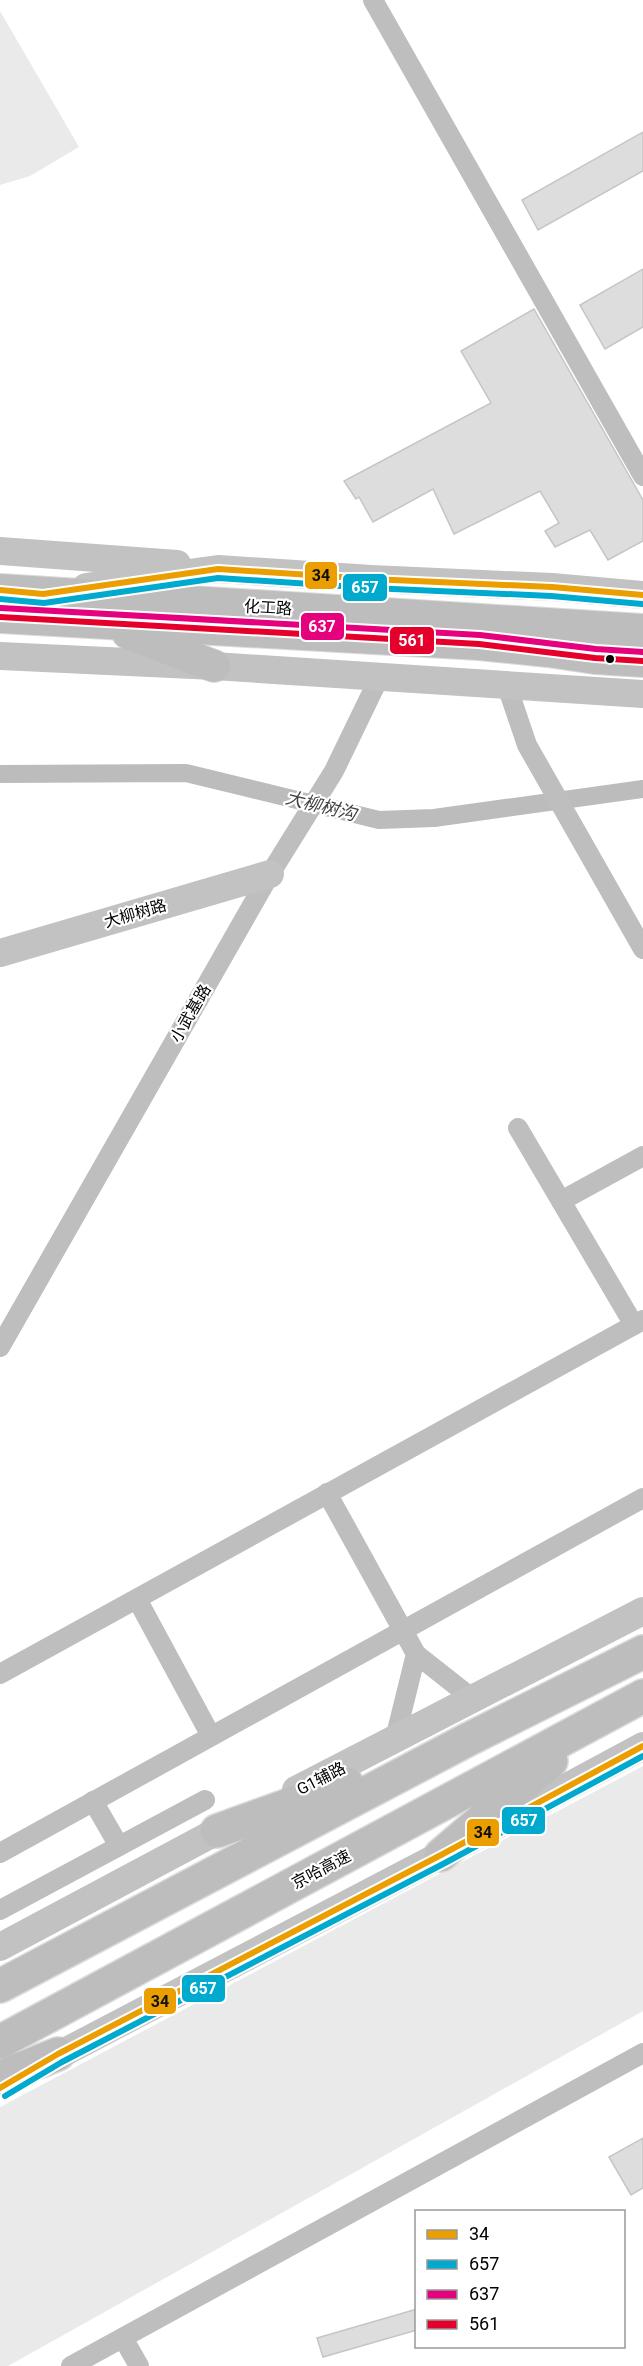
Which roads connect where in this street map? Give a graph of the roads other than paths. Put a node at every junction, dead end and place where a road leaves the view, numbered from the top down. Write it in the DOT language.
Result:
graph roads {
  1 [pos="373,0"];
  2 [pos="643,476"];
  3 [pos="0,551"];
  4 [pos="218,569"];
  5 [pos="0,590"];
  6 [pos="43,594"];
  7 [pos="643,595"];
  8 [pos="0,617"];
  9 [pos="99,622"];
  10 [pos="643,630"];
  11 [pos="0,656"];
  12 [pos="643,661"];
  13 [pos="214,666"];
  14 [pos="379,678"];
  15 [pos="507,686"];
  16 [pos="643,694"];
  17 [pos="270,874"];
  18 [pos="643,949"];
  19 [pos="0,953"];
  20 [pos="518,1128"];
  21 [pos="643,1156"];
  22 [pos="561,1201"];
  23 [pos="638,1322"];
  24 [pos="0,1347"];
  25 [pos="327,1493"];
  26 [pos="643,1498"];
  27 [pos="137,1599"];
  28 [pos="643,1611"];
  29 [pos="403,1630"];
  30 [pos="643,1652"];
  31 [pos="416,1654"];
  32 [pos="0,1674"];
  33 [pos="643,1696"];
  34 [pos="472,1699"];
  35 [pos="602,1718"];
  36 [pos="211,1736"];
  37 [pos="394,1740"];
  38 [pos="467,1740"];
  39 [pos="643,1746"];
  40 [pos="206,1800"];
  41 [pos="93,1802"];
  42 [pos="217,1831"];
  43 [pos="119,1846"];
  44 [pos="0,1853"];
  45 [pos="441,1855"];
  46 [pos="0,1910"];
  47 [pos="0,1947"];
  48 [pos="0,1986"];
  49 [pos="0,2043"];
  50 [pos="643,2053"];
  51 [pos="58,2054"];
  52 [pos="0,2077"];
  53 [pos="0,2088"];
  54 [pos="123,2338"];
  55 [pos="71,2366"];
  56 [pos="139,2366"];
  1 -- 2 [label="street"];
  3 -- 4 [label="street"];
  4 -- 6 [label="street"];
  4 -- 7 [label="street"];
  5 -- 6 [label="main road, 化工路"];
  6 -- 10 [label="main road, 化工路"];
  8 -- 9 [label="main road, 化工路"];
  9 -- 12 [label="main road, 化工路"];
  9 -- 13 [label="main road"];
  11 -- 13 [label="street"];
  13 -- 14 [label="street"];
  14 -- 15 [label="street"];
  14 -- 17 [label="street, 小武基路"];
  15 -- 16 [label="street"];
  15 -- 18 [label="street"];
  17 -- 19 [label="street, 大柳树路"];
  17 -- 24 [label="street, 小武基路"];
  20 -- 22 [label="street"];
  21 -- 22 [label="street"];
  22 -- 23 [label="street"];
  23 -- 25 [label="street"];
  25 -- 27 [label="street"];
  25 -- 29 [label="street"];
  26 -- 29 [label="street"];
  27 -- 32 [label="street"];
  27 -- 36 [label="street"];
  28 -- 34 [label="street, G1辅路"];
  29 -- 31 [label="street"];
  29 -- 36 [label="street"];
  30 -- 38 [label="highway"];
  31 -- 34 [label="street"];
  31 -- 37 [label="street"];
  33 -- 35 [label="highway, 京哈高速"];
  34 -- 37 [label="street, G1辅路"];
  35 -- 45 [label="highway"];
  35 -- 49 [label="highway, 京哈高速"];
  36 -- 41 [label="street"];
  37 -- 42 [label="street, G1辅路"];
  38 -- 42 [label="highway"];
  38 -- 48 [label="highway"];
  39 -- 45 [label="street"];
  40 -- 43 [label="street"];
  41 -- 43 [label="street"];
  41 -- 44 [label="street"];
  42 -- 47 [label="street, G1辅路"];
  43 -- 46 [label="street"];
  45 -- 51 [label="street"];
  50 -- 54 [label="street"];
  51 -- 52 [label="highway"];
  51 -- 53 [label="street"];
  54 -- 55 [label="street"];
  54 -- 56 [label="street"];
}
